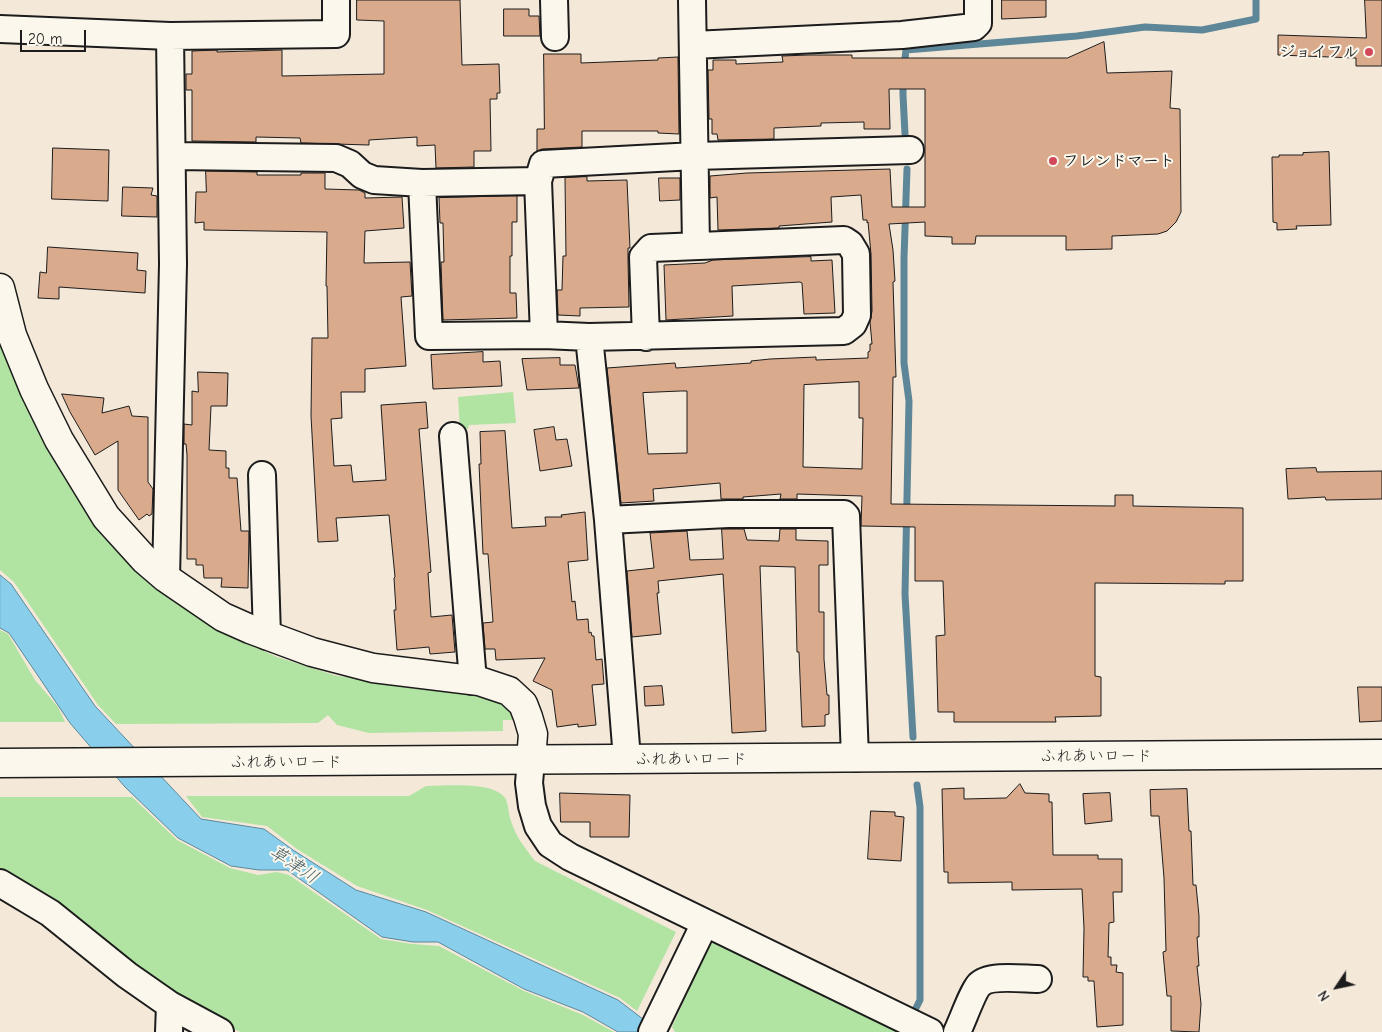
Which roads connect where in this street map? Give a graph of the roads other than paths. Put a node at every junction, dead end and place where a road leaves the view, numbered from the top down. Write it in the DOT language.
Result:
graph roads {
  1 [pos="336,0"];
  2 [pos="554,0"];
  3 [pos="692,0"];
  4 [pos="978,0"];
  5 [pos="0,29"];
  6 [pos="170,36"];
  7 [pos="556,37"];
  8 [pos="693,45"];
  9 [pos="910,150"];
  10 [pos="173,156"];
  11 [pos="695,156"];
  12 [pos="538,181"];
  13 [pos="422,183"];
  14 [pos="696,245"];
  15 [pos="0,288"];
  16 [pos="544,335"];
  17 [pos="589,337"];
  18 [pos="646,337"];
  19 [pos="453,436"];
  20 [pos="262,475"];
  21 [pos="608,520"];
  22 [pos="166,578"];
  23 [pos="267,636"];
  24 [pos="473,681"];
  25 [pos="1382,754"];
  26 [pos="855,758"];
  27 [pos="627,759"];
  28 [pos="531,760"];
  29 [pos="0,763"];
  30 [pos="0,883"];
  31 [pos="705,923"];
  32 [pos="1038,979"];
  33 [pos="170,1005"];
  34 [pos="169,1032"];
  35 [pos="220,1032"];
  36 [pos="652,1032"];
  37 [pos="930,1032"];
  38 [pos="957,1032"];
  1 -- 6 [label="street"];
  2 -- 7 [label="street"];
  3 -- 8 [label="street"];
  4 -- 8 [label="street"];
  5 -- 6 [label="street"];
  6 -- 10 [label="street"];
  8 -- 11 [label="street"];
  9 -- 11 [label="street"];
  10 -- 13 [label="street"];
  10 -- 22 [label="street"];
  11 -- 12 [label="street"];
  11 -- 14 [label="street"];
  12 -- 13 [label="street"];
  12 -- 16 [label="street"];
  13 -- 16 [label="street"];
  14 -- 18 [label="street"];
  14 -- 18 [label="street"];
  15 -- 22 [label="street"];
  16 -- 17 [label="street"];
  17 -- 18 [label="street"];
  17 -- 21 [label="street"];
  19 -- 24 [label="street"];
  20 -- 23 [label="street"];
  21 -- 26 [label="street"];
  21 -- 27 [label="street"];
  22 -- 23 [label="street"];
  23 -- 24 [label="street"];
  24 -- 28 [label="street"];
  25 -- 26 [label="street, ふれあいロード"];
  26 -- 27 [label="street, ふれあいロード"];
  27 -- 28 [label="street, ふれあいロード"];
  28 -- 29 [label="street, ふれあいロード"];
  28 -- 31 [label="street"];
  30 -- 33 [label="street"];
  31 -- 36 [label="street"];
  31 -- 37 [label="street"];
  32 -- 38 [label="street"];
  33 -- 34 [label="street"];
  33 -- 35 [label="street"];
}
